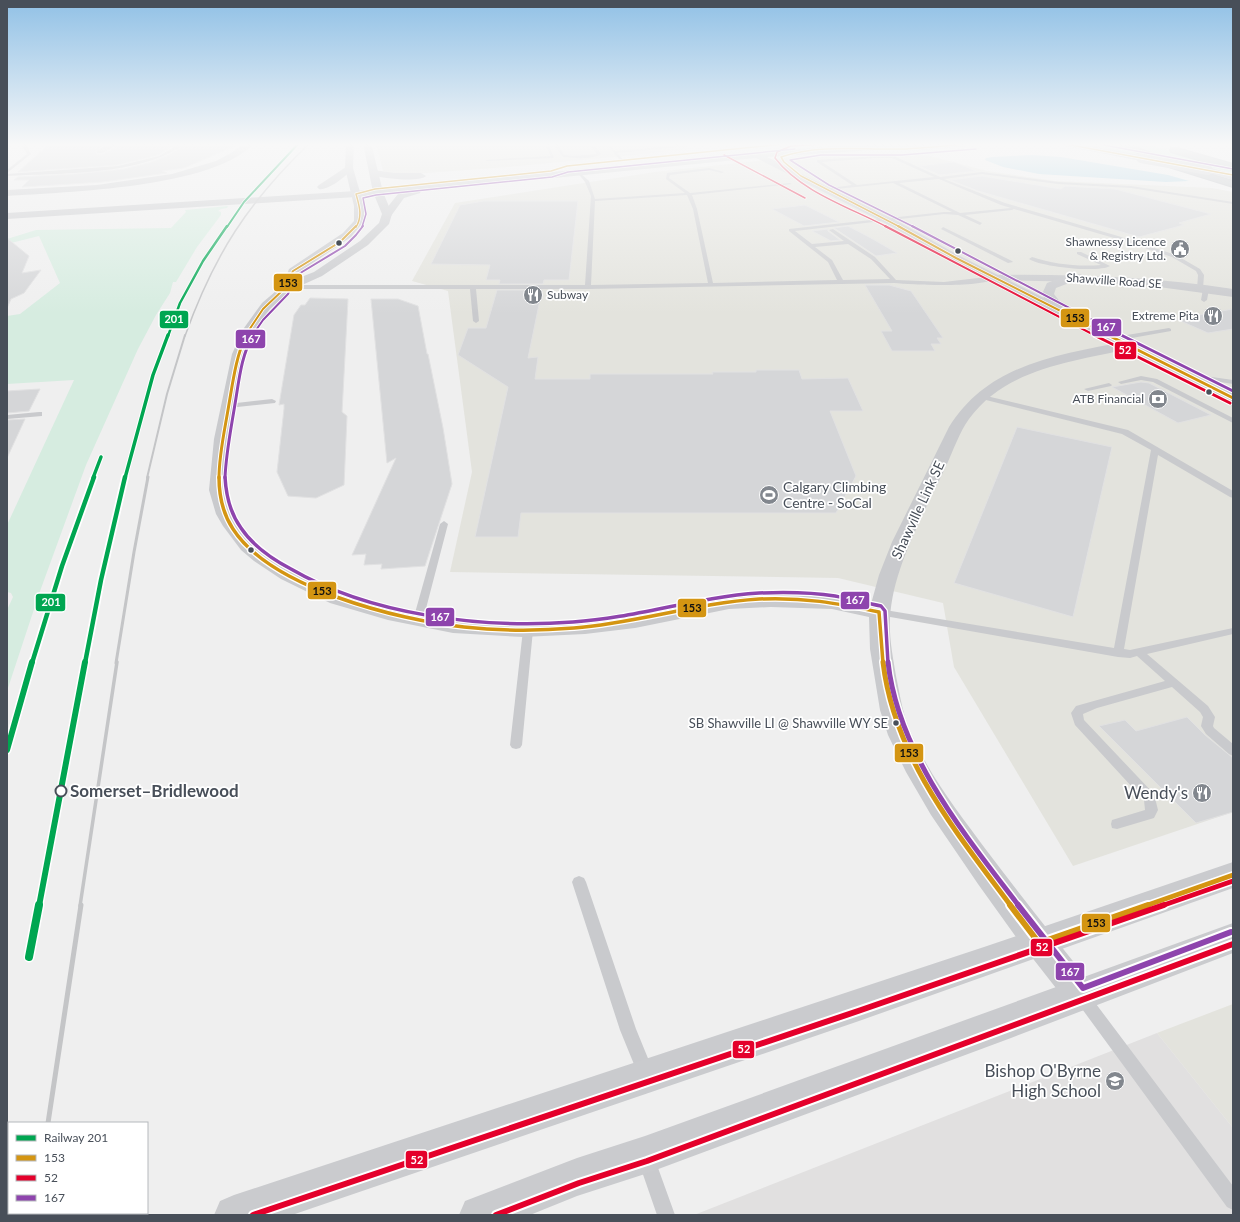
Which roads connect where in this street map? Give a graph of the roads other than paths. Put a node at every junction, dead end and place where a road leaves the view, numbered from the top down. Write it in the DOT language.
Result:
graph roads {
  1 [pos="104,200"];
  2 [pos="210,200"];
  3 [pos="278,200"];
  4 [pos="358,200"];
  5 [pos="382,200"];
  6 [pos="397,200"];
  7 [pos="593,200"];
  8 [pos="691,200"];
  9 [pos="823,200"];
  10 [pos="848,200"];
  11 [pos="932,200"];
  12 [pos="993,200"];
  13 [pos="1214,200"];
  14 [pos="1233,203"];
  15 [pos="40,204"];
  16 [pos="359,206"];
  17 [pos="1017,208"];
  18 [pos="103,211"];
  19 [pos="387,214"];
  20 [pos="961,214"];
  21 [pos="7,216"];
  22 [pos="891,222"];
  23 [pos="871,223"];
  24 [pos="980,224"];
  25 [pos="943,228"];
  26 [pos="831,230"];
  27 [pos="796,234"];
  28 [pos="848,242"];
  29 [pos="810,246"];
  30 [pos="1079,253"];
  31 [pos="956,258"];
  32 [pos="1032,259"];
  33 [pos="1010,262"];
  34 [pos="995,278"];
  35 [pos="1080,278"];
  36 [pos="841,282"];
  37 [pos="894,282"];
  38 [pos="711,285"];
  39 [pos="287,287"];
  40 [pos="473,287"];
  41 [pos="588,287"];
  42 [pos="1203,292"];
  43 [pos="1233,293"];
  44 [pos="1059,310"];
  45 [pos="476,321"];
  46 [pos="1169,330"];
  47 [pos="1121,342"];
  48 [pos="1188,376"];
  49 [pos="1121,382"];
  50 [pos="1233,382"];
  51 [pos="1109,385"];
  52 [pos="1088,389"];
  53 [pos="981,396"];
  54 [pos="1233,398"];
  55 [pos="272,401"];
  56 [pos="228,406"];
  57 [pos="39,414"];
  58 [pos="7,417"];
  59 [pos="1233,421"];
  60 [pos="1155,449"];
  61 [pos="1233,495"];
  62 [pos="444,524"];
  63 [pos="879,612"];
  64 [pos="418,620"];
  65 [pos="528,630"];
  66 [pos="1233,631"];
  67 [pos="1118,653"];
  68 [pos="1140,653"];
  69 [pos="1174,683"];
  70 [pos="516,745"];
  71 [pos="1233,751"];
  72 [pos="1117,824"];
  73 [pos="1233,875"];
  74 [pos="579,882"];
  75 [pos="1233,938"];
  76 [pos="1038,944"];
  77 [pos="1081,995"];
  78 [pos="646,1075"];
  79 [pos="645,1155"];
  80 [pos="1233,1201"];
  81 [pos="234,1215"];
  82 [pos="479,1215"];
  83 [pos="666,1215"];
  1 -- 15 [label="main road"];
  2 -- 18 [label="main road"];
  3 -- 16 [label="main road"];
  3 -- 18 [label="main road"];
  4 -- 16 [label="street"];
  5 -- 19 [label="street"];
  6 -- 19 [label="main road"];
  7 -- 41 [label="lane"];
  8 -- 38 [label="lane"];
  9 -- 23 [label="main road"];
  10 -- 22 [label="main road"];
  11 -- 20 [label="lane"];
  12 -- 17 [label="lane"];
  13 -- 14 [label="lane"];
  16 -- 39 [label="street"];
  17 -- 20 [label="lane"];
  17 -- 42 [label="lane"];
  18 -- 21 [label="main road"];
  19 -- 39 [label="street"];
  20 -- 22 [label="lane"];
  20 -- 22 [label="lane"];
  20 -- 24 [label="lane"];
  22 -- 23 [label="lane"];
  22 -- 23 [label="lane"];
  22 -- 31 [label="main road"];
  23 -- 26 [label="lane"];
  23 -- 27 [label="lane"];
  23 -- 31 [label="main road"];
  25 -- 33 [label="lane"];
  26 -- 27 [label="lane"];
  26 -- 28 [label="lane"];
  27 -- 29 [label="lane"];
  28 -- 29 [label="lane"];
  28 -- 37 [label="lane"];
  29 -- 36 [label="lane"];
  30 -- 32 [label="lane"];
  31 -- 34 [label="main road"];
  34 -- 35 [label="street, Shawville Road SE"];
  34 -- 37 [label="lane"];
  34 -- 44 [label="main road"];
  35 -- 42 [label="street, Shawville Road SE"];
  35 -- 44 [label="main road"];
  36 -- 37 [label="lane"];
  36 -- 38 [label="lane"];
  38 -- 41 [label="lane"];
  39 -- 40 [label="lane"];
  39 -- 56 [label="street"];
  40 -- 41 [label="lane"];
  40 -- 45 [label="lane"];
  42 -- 43 [label="street, Shawville Road SE"];
  44 -- 47 [label="main road"];
  46 -- 47 [label="lane"];
  47 -- 48 [label="main road"];
  47 -- 53 [label="street, Shawville Link SE"];
  48 -- 50 [label="lane"];
  48 -- 54 [label="main road"];
  49 -- 59 [label="lane"];
  51 -- 52 [label="lane"];
  53 -- 60 [label="lane"];
  53 -- 63 [label="street, Shawville Link SE"];
  55 -- 56 [label="lane"];
  56 -- 64 [label="street"];
  57 -- 58 [label="lane"];
  60 -- 61 [label="lane"];
  60 -- 67 [label="lane"];
  62 -- 64 [label="lane"];
  63 -- 65 [label="street"];
  63 -- 67 [label="lane"];
  63 -- 76 [label="street, Shawville Link SE"];
  64 -- 65 [label="street"];
  65 -- 70 [label="lane"];
  66 -- 68 [label="lane"];
  67 -- 68 [label="lane"];
  68 -- 69 [label="lane"];
  69 -- 71 [label="lane"];
  69 -- 72 [label="lane"];
  73 -- 76 [label="main road"];
  74 -- 78 [label="lane"];
  75 -- 77 [label="main road"];
  76 -- 77 [label="street, Shawville Link SE"];
  76 -- 78 [label="main road"];
  77 -- 79 [label="main road"];
  77 -- 80 [label="lane"];
  78 -- 81 [label="main road"];
  79 -- 82 [label="main road"];
  79 -- 83 [label="lane"];
}
